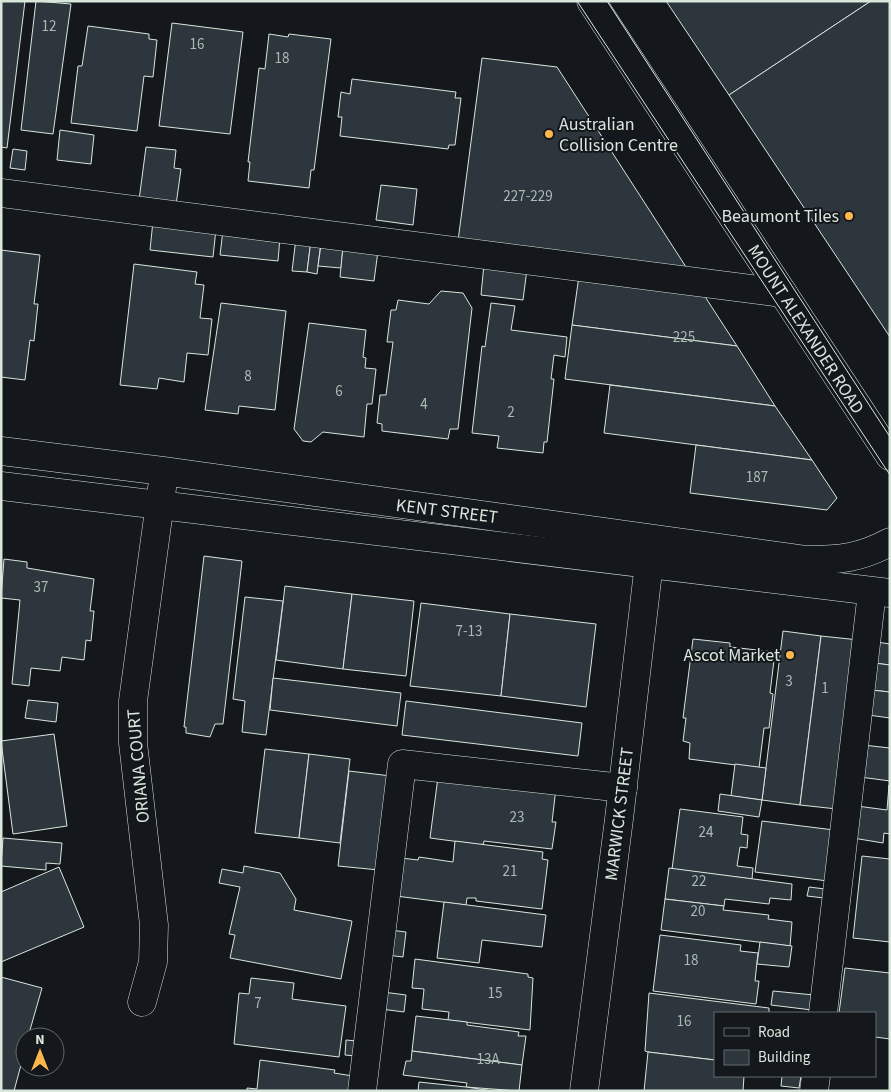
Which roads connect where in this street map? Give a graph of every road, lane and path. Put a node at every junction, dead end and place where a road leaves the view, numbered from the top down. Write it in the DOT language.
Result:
graph roads {
  1 [pos="592,1"];
  2 [pos="1,193"];
  3 [pos="783,293"];
  4 [pos="1,451"];
  5 [pos="890,456"];
  6 [pos="163,471"];
  7 [pos="1,486"];
  8 [pos="160,506"];
  9 [pos="652,537"];
  10 [pos="890,542"];
  11 [pos="649,565"];
  12 [pos="881,592"];
  13 [pos="623,788"];
  14 [pos="142,1002"];
  15 [pos="823,1012"];
  16 [pos="816,1077"];
  17 [pos="362,1091"];
  18 [pos="584,1091"];
  19 [pos="814,1091"];
  1 -- 3 [label="street, MOUNT ALEXANDER ROAD"];
  2 -- 3 [label="street"];
  3 -- 5 [label="street, MOUNT ALEXANDER ROAD"];
  4 -- 6 [label="street, KENT STREET"];
  6 -- 8 [label="street, ORIANA COURT"];
  6 -- 9 [label="street, KENT STREET"];
  7 -- 8 [label="street, KENT STREET"];
  8 -- 11 [label="street, KENT STREET"];
  8 -- 14 [label="street, ORIANA COURT"];
  9 -- 10 [label="street, KENT STREET"];
  9 -- 11 [label="street, MARWICK STREET"];
  11 -- 12 [label="street, KENT STREET"];
  11 -- 13 [label="street, MARWICK STREET"];
  12 -- 15 [label="street"];
  13 -- 17 [label="street"];
  13 -- 18 [label="street, MARWICK STREET"];
  16 -- 19 [label="street"];
}
